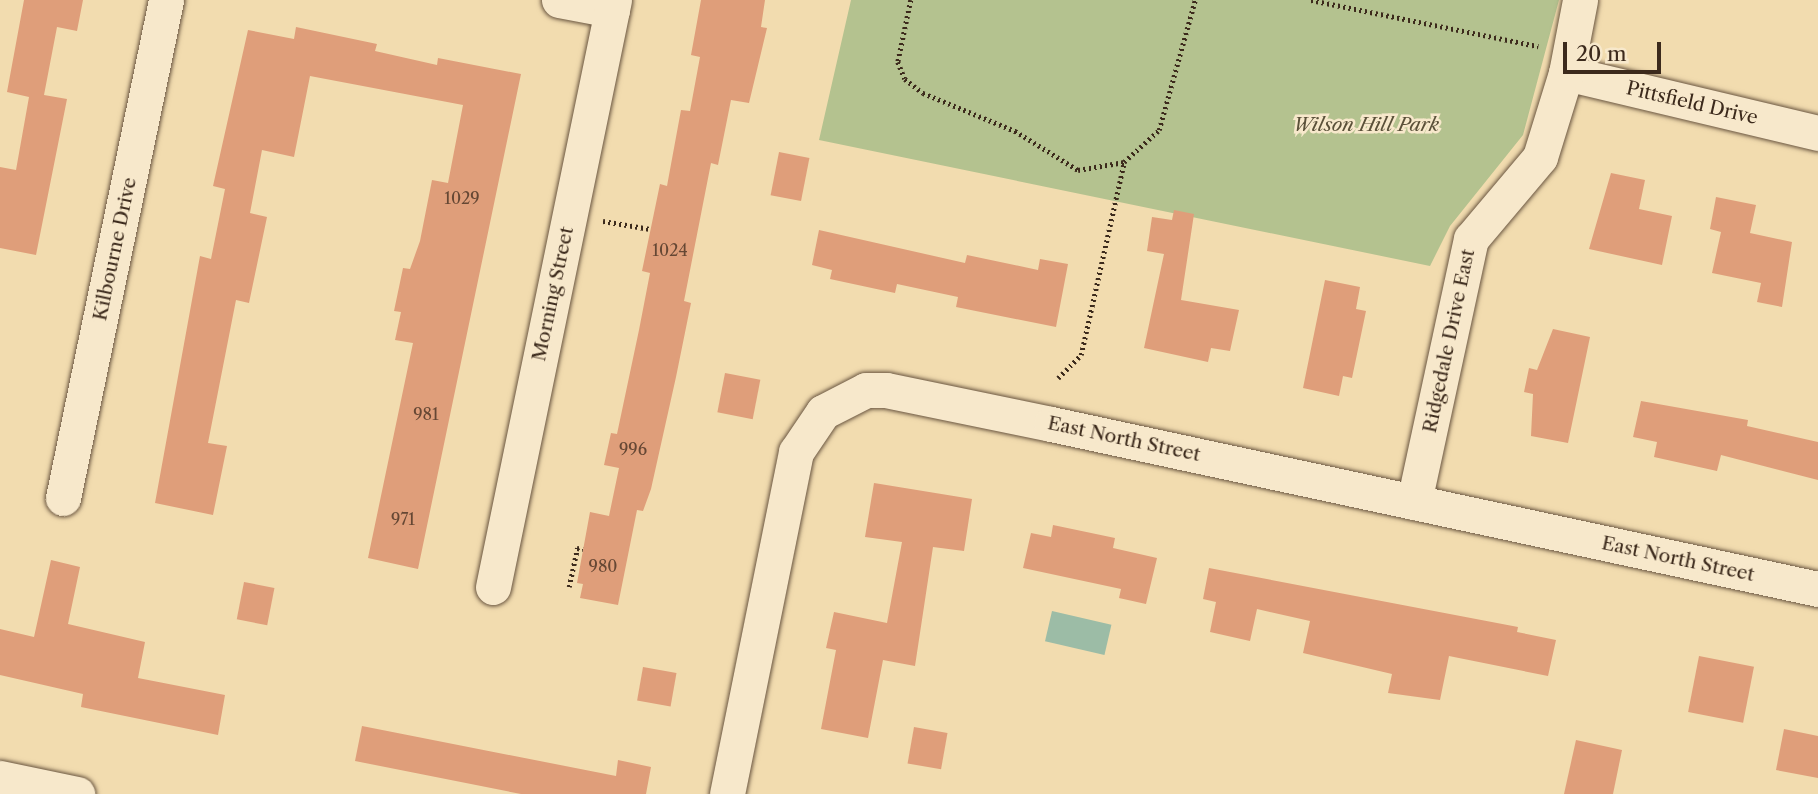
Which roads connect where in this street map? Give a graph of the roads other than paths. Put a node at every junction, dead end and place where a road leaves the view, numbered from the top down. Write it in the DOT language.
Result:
graph roads {
  1 [pos="166,0"];
  2 [pos="559,0"];
  3 [pos="1580,0"];
  4 [pos="613,5"];
  5 [pos="1568,63"];
  6 [pos="1818,133"];
  7 [pos="64,498"];
  8 [pos="1414,502"];
  9 [pos="493,587"];
  10 [pos="1818,589"];
  11 [pos="0,778"];
  12 [pos="77,794"];
  13 [pos="727,794"];
  1 -- 7 [label="street, Kilbourne Drive"];
  2 -- 4 [label="street"];
  3 -- 5 [label="street, Ridgedale Drive East"];
  4 -- 9 [label="street, Morning Street"];
  5 -- 6 [label="street, Pittsfield Drive"];
  5 -- 8 [label="street, Ridgedale Drive East"];
  8 -- 10 [label="street, East North Street"];
  8 -- 13 [label="street, East North Street"];
  11 -- 12 [label="street"];
}
